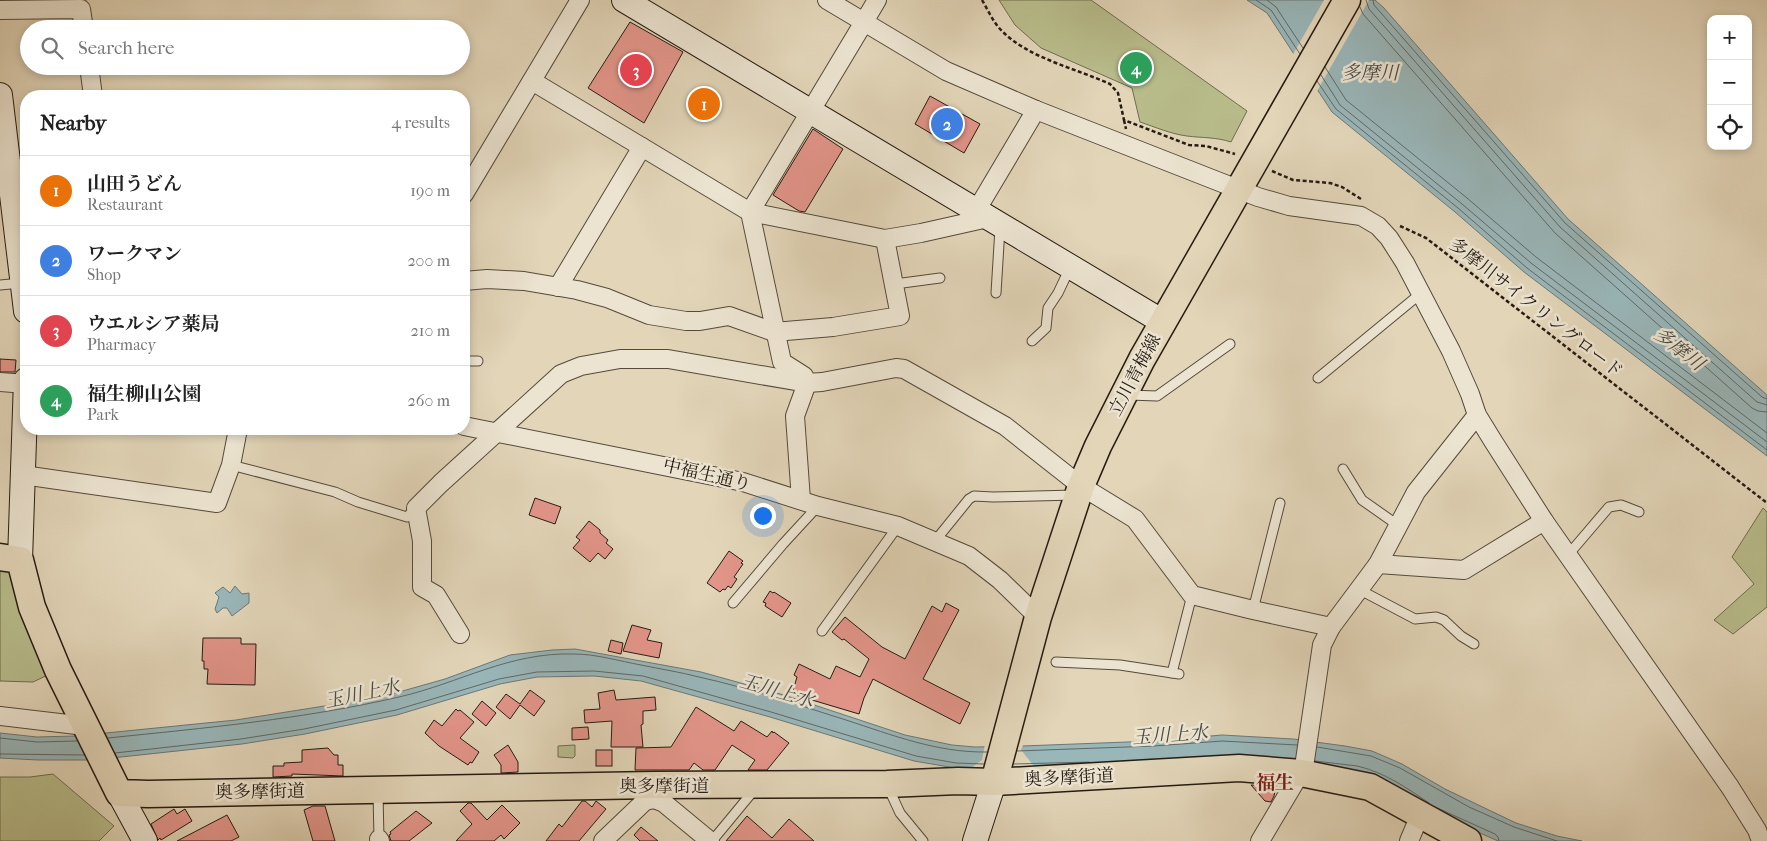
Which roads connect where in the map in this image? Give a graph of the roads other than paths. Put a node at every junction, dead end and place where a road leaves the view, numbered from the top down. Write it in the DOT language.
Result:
graph roads {
  1 [pos="580,0"];
  2 [pos="624,0"];
  3 [pos="827,0"];
  4 [pos="877,0"];
  5 [pos="1347,0"];
  6 [pos="0,10"];
  7 [pos="83,20"];
  8 [pos="864,22"];
  9 [pos="90,75"];
  10 [pos="532,81"];
  11 [pos="92,90"];
  12 [pos="0,95"];
  13 [pos="1036,110"];
  14 [pos="811,112"];
  15 [pos="642,147"];
  16 [pos="4,161"];
  17 [pos="470,184"];
  18 [pos="1239,190"];
  19 [pos="750,212"];
  20 [pos="988,218"];
  21 [pos="885,239"];
  22 [pos="20,259"];
  23 [pos="1073,269"];
  24 [pos="940,278"];
  25 [pos="470,280"];
  26 [pos="20,283"];
  27 [pos="895,284"];
  28 [pos="0,285"];
  29 [pos="558,287"];
  30 [pos="996,293"];
  31 [pos="1420,294"];
  32 [pos="1163,322"];
  33 [pos="774,332"];
  34 [pos="1032,341"];
  35 [pos="1230,344"];
  36 [pos="478,361"];
  37 [pos="470,362"];
  38 [pos="1318,378"];
  39 [pos="0,382"];
  40 [pos="807,383"];
  41 [pos="20,384"];
  42 [pos="1123,395"];
  43 [pos="1477,415"];
  44 [pos="470,427"];
  45 [pos="498,432"];
  46 [pos="24,435"];
  47 [pos="237,435"];
  48 [pos="231,465"];
  49 [pos="1343,469"];
  50 [pos="23,475"];
  51 [pos="1079,490"];
  52 [pos="801,500"];
  53 [pos="1280,503"];
  54 [pos="818,506"];
  55 [pos="416,508"];
  56 [pos="1639,512"];
  57 [pos="1544,521"];
  58 [pos="898,526"];
  59 [pos="1399,526"];
  60 [pos="935,541"];
  61 [pos="1568,555"];
  62 [pos="10,559"];
  63 [pos="1378,564"];
  64 [pos="1360,590"];
  65 [pos="1192,595"];
  66 [pos="733,602"];
  67 [pos="1253,610"];
  68 [pos="1038,617"];
  69 [pos="1331,627"];
  70 [pos="822,631"];
  71 [pos="460,634"];
  72 [pos="1474,644"];
  73 [pos="1056,662"];
  74 [pos="0,716"];
  75 [pos="85,726"];
  76 [pos="1302,770"];
  77 [pos="995,779"];
  78 [pos="887,784"];
  79 [pos="759,785"];
  80 [pos="378,790"];
  81 [pos="654,792"];
  82 [pos="119,793"];
  83 [pos="1420,815"];
  84 [pos="378,840"];
  85 [pos="144,841"];
  86 [pos="602,841"];
  87 [pos="711,841"];
  88 [pos="923,841"];
  89 [pos="975,841"];
  90 [pos="1260,841"];
  91 [pos="1409,841"];
  92 [pos="1468,841"];
  93 [pos="1761,841"];
  1 -- 10 [label="street"];
  2 -- 14 [label="street"];
  3 -- 8 [label="street"];
  4 -- 8 [label="street"];
  5 -- 18 [label="main road, 立川青梅線"];
  6 -- 7 [label="street"];
  8 -- 13 [label="street"];
  8 -- 14 [label="street"];
  9 -- 11 [label="street"];
  10 -- 15 [label="street"];
  10 -- 17 [label="street"];
  12 -- 16 [label="street"];
  13 -- 18 [label="street"];
  13 -- 20 [label="street"];
  14 -- 19 [label="street"];
  14 -- 20 [label="street"];
  15 -- 19 [label="street"];
  15 -- 29 [label="street"];
  16 -- 22 [label="street"];
  18 -- 31 [label="street"];
  18 -- 32 [label="main road, 立川青梅線"];
  19 -- 21 [label="street"];
  19 -- 33 [label="street"];
  20 -- 21 [label="street"];
  20 -- 23 [label="street"];
  20 -- 30 [label="lane"];
  21 -- 27 [label="street"];
  23 -- 32 [label="street"];
  23 -- 34 [label="lane"];
  24 -- 27 [label="lane"];
  25 -- 29 [label="street"];
  26 -- 28 [label="lane"];
  27 -- 33 [label="street"];
  29 -- 33 [label="street"];
  31 -- 38 [label="lane"];
  31 -- 43 [label="street"];
  32 -- 42 [label="main road, 立川青梅線"];
  33 -- 40 [label="street"];
  35 -- 42 [label="lane"];
  36 -- 37 [label="lane"];
  39 -- 41 [label="street"];
  40 -- 45 [label="street"];
  40 -- 51 [label="street"];
  40 -- 52 [label="street"];
  42 -- 51 [label="main road, 立川青梅線"];
  43 -- 57 [label="street"];
  43 -- 59 [label="street"];
  44 -- 45 [label="street, 中福生通り"];
  45 -- 52 [label="street, 中福生通り"];
  45 -- 55 [label="street"];
  46 -- 50 [label="street"];
  47 -- 48 [label="street"];
  48 -- 50 [label="street"];
  48 -- 55 [label="lane"];
  49 -- 59 [label="lane"];
  50 -- 62 [label="street"];
  51 -- 60 [label="lane"];
  51 -- 65 [label="street"];
  51 -- 68 [label="main road, 立川青梅線"];
  52 -- 54 [label="street, 中福生通り"];
  53 -- 67 [label="lane"];
  54 -- 58 [label="street, 中福生通り"];
  54 -- 66 [label="lane"];
  55 -- 71 [label="street"];
  56 -- 61 [label="lane"];
  57 -- 61 [label="street"];
  57 -- 63 [label="street"];
  58 -- 60 [label="street, 中福生通り"];
  58 -- 70 [label="lane"];
  59 -- 63 [label="street"];
  60 -- 68 [label="street, 中福生通り"];
  61 -- 93 [label="street"];
  62 -- 75 [label="main road"];
  63 -- 64 [label="street"];
  64 -- 69 [label="street"];
  64 -- 72 [label="lane"];
  65 -- 67 [label="street"];
  65 -- 73 [label="lane"];
  67 -- 69 [label="street"];
  68 -- 77 [label="main road, 立川青梅線"];
  69 -- 76 [label="street"];
  74 -- 75 [label="street"];
  75 -- 82 [label="main road"];
  76 -- 77 [label="main road, 奥多摩街道"];
  76 -- 83 [label="main road, 奥多摩街道"];
  76 -- 90 [label="street"];
  77 -- 78 [label="main road, 奥多摩街道"];
  77 -- 89 [label="street"];
  78 -- 79 [label="main road, 奥多摩街道"];
  78 -- 88 [label="lane"];
  79 -- 81 [label="main road, 奥多摩街道"];
  79 -- 87 [label="lane"];
  80 -- 81 [label="main road, 奥多摩街道"];
  80 -- 82 [label="main road, 奥多摩街道"];
  80 -- 84 [label="lane"];
  81 -- 86 [label="street"];
  81 -- 87 [label="street"];
  82 -- 85 [label="street"];
  83 -- 91 [label="street"];
  83 -- 92 [label="main road, 奥多摩街道"];
}
